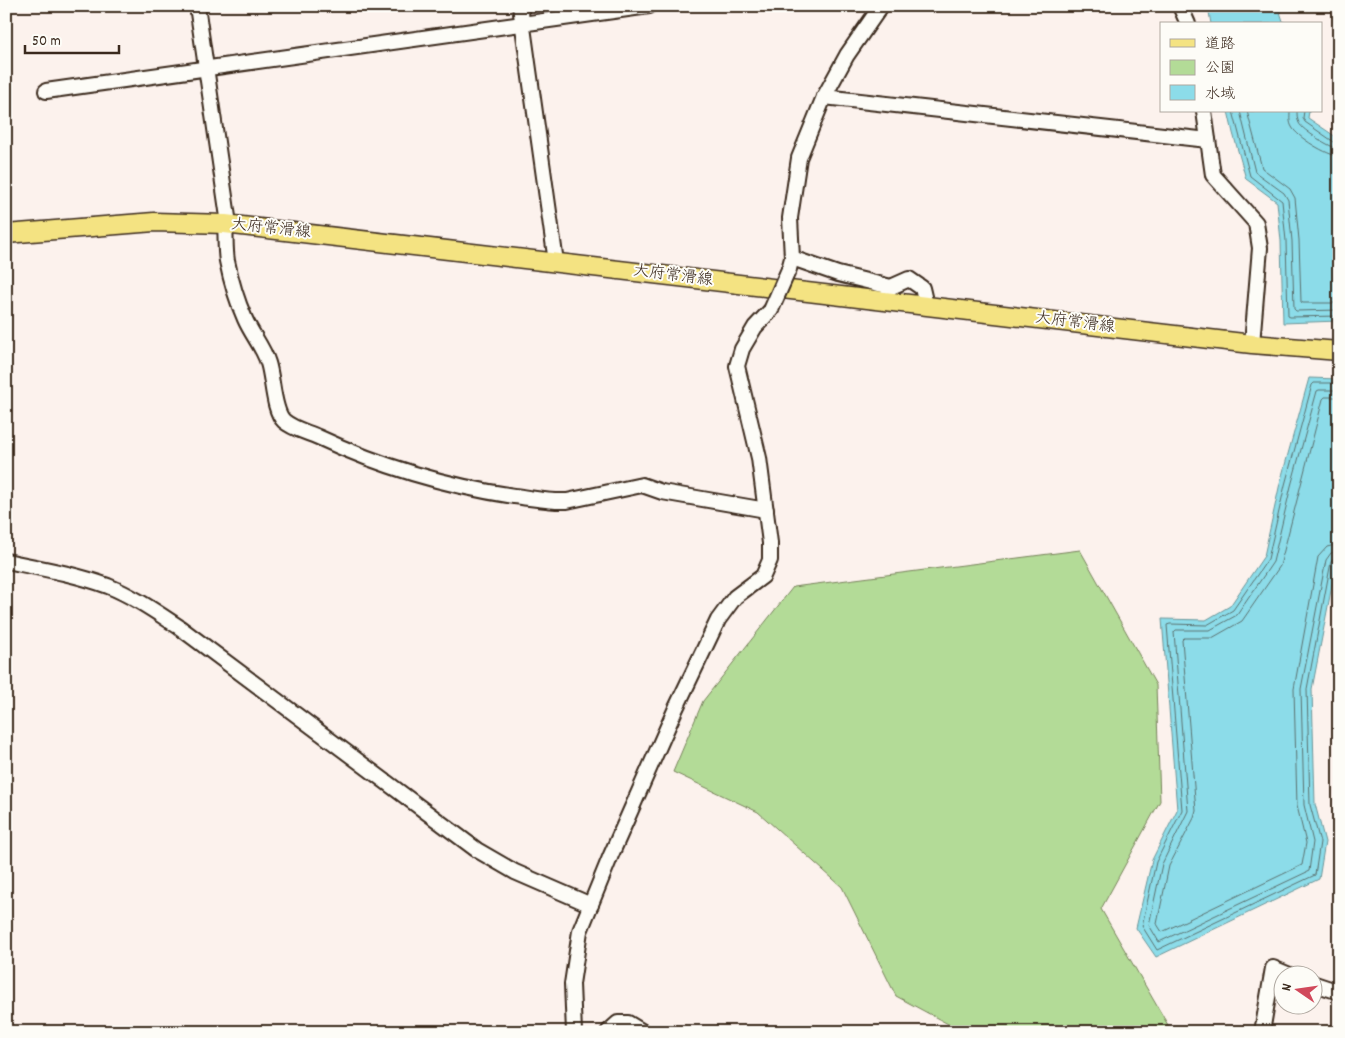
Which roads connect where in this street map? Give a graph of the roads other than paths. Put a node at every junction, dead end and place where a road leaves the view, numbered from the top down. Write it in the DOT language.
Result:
graph roads {
  1 [pos="197,6"];
  2 [pos="520,6"];
  3 [pos="649,6"];
  4 [pos="881,6"];
  5 [pos="1180,6"];
  6 [pos="1187,22"];
  7 [pos="522,23"];
  8 [pos="206,69"];
  9 [pos="46,91"];
  10 [pos="824,97"];
  11 [pos="1204,112"];
  12 [pos="1208,140"];
  13 [pos="227,224"];
  14 [pos="6,234"];
  15 [pos="556,262"];
  16 [pos="790,263"];
  17 [pos="926,305"];
  18 [pos="1252,344"];
  19 [pos="1339,351"];
  20 [pos="766,510"];
  21 [pos="6,561"];
  22 [pos="591,905"];
  23 [pos="1272,974"];
  24 [pos="1322,986"];
  25 [pos="1339,992"];
  26 [pos="574,1032"];
  27 [pos="608,1032"];
  28 [pos="643,1032"];
  29 [pos="1262,1032"];
  1 -- 8 [label="street"];
  2 -- 7 [label="street"];
  3 -- 7 [label="street"];
  4 -- 10 [label="street"];
  5 -- 6 [label="street"];
  7 -- 8 [label="street"];
  7 -- 15 [label="street"];
  8 -- 9 [label="street"];
  8 -- 13 [label="street"];
  10 -- 12 [label="street"];
  10 -- 16 [label="street"];
  11 -- 12 [label="street"];
  12 -- 18 [label="street"];
  13 -- 14 [label="main road, 大府常滑線"];
  13 -- 15 [label="main road, 大府常滑線"];
  13 -- 20 [label="street"];
  15 -- 17 [label="main road, 大府常滑線"];
  16 -- 17 [label="street"];
  16 -- 20 [label="street, bridge"];
  17 -- 18 [label="main road, 大府常滑線"];
  18 -- 19 [label="main road, 大府常滑線"];
  20 -- 22 [label="street"];
  21 -- 22 [label="street"];
  22 -- 26 [label="street"];
  23 -- 29 [label="street"];
  24 -- 25 [label="street"];
  27 -- 28 [label="street"];
}
